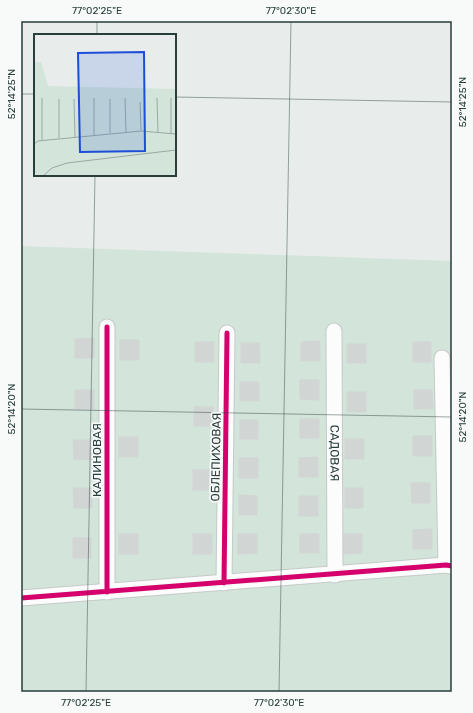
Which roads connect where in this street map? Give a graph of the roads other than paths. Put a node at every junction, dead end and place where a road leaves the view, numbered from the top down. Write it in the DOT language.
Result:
graph roads {
  1 [pos="107,327"];
  2 [pos="334,331"];
  3 [pos="227,333"];
  4 [pos="442,358"];
  5 [pos="449,566"];
  6 [pos="334,575"];
  7 [pos="224,583"];
  8 [pos="107,592"];
  9 [pos="21,598"];
  1 -- 8 [label="street, КАЛИНОВАЯ"];
  2 -- 6 [label="street, САДОВАЯ"];
  3 -- 7 [label="street, ОБЛЕПИХОВАЯ"];
  4 -- 5 [label="street"];
  5 -- 6 [label="street"];
  6 -- 7 [label="street"];
  7 -- 8 [label="street"];
  8 -- 9 [label="street"];
}
